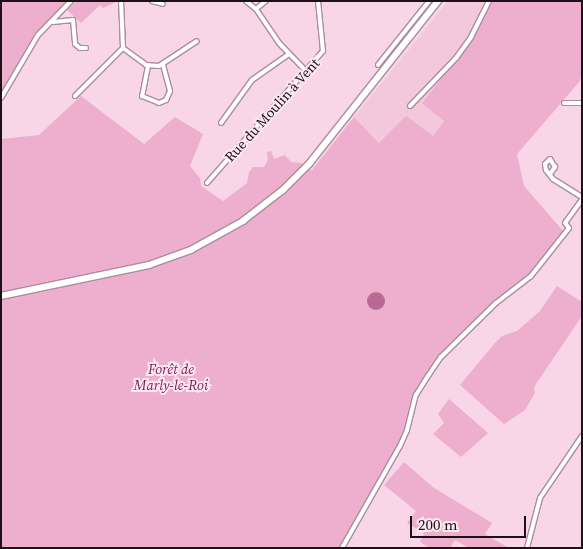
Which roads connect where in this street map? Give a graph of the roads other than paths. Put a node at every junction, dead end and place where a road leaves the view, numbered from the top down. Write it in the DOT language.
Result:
graph roads {
  1 [pos="71,1"];
  2 [pos="120,1"];
  3 [pos="152,1"];
  4 [pos="246,1"];
  5 [pos="266,1"];
  6 [pos="318,1"];
  7 [pos="430,1"];
  8 [pos="438,1"];
  9 [pos="489,1"];
  10 [pos="163,4"];
  11 [pos="256,9"];
  12 [pos="51,22"];
  13 [pos="197,41"];
  14 [pos="86,48"];
  15 [pos="123,48"];
  16 [pos="289,54"];
  17 [pos="163,65"];
  18 [pos="378,65"];
  19 [pos="148,66"];
  20 [pos="306,70"];
  21 [pos="75,96"];
  22 [pos="1,98"];
  23 [pos="564,103"];
  24 [pos="582,103"];
  25 [pos="410,106"];
  26 [pos="221,123"];
  27 [pos="550,174"];
  28 [pos="207,183"];
  29 [pos="582,198"];
  30 [pos="1,296"];
  31 [pos="582,436"];
  32 [pos="342,548"];
  33 [pos="527,548"];
  1 -- 12 [label="street"];
  2 -- 15 [label="street"];
  3 -- 10 [label="street"];
  4 -- 11 [label="street"];
  5 -- 11 [label="street"];
  6 -- 20 [label="street, Rue du Moulin à Vent"];
  7 -- 18 [label="street"];
  8 -- 30 [label="main road"];
  9 -- 25 [label="street"];
  11 -- 16 [label="street"];
  12 -- 14 [label="street"];
  12 -- 22 [label="street"];
  13 -- 17 [label="street"];
  15 -- 19 [label="street"];
  15 -- 21 [label="street"];
  16 -- 20 [label="street"];
  16 -- 26 [label="street"];
  17 -- 19 [label="street"];
  17 -- 19 [label="street"];
  20 -- 28 [label="street, Rue du Moulin à Vent"];
  23 -- 24 [label="street"];
  27 -- 29 [label="street"];
  29 -- 32 [label="street"];
  31 -- 33 [label="street"];
}
